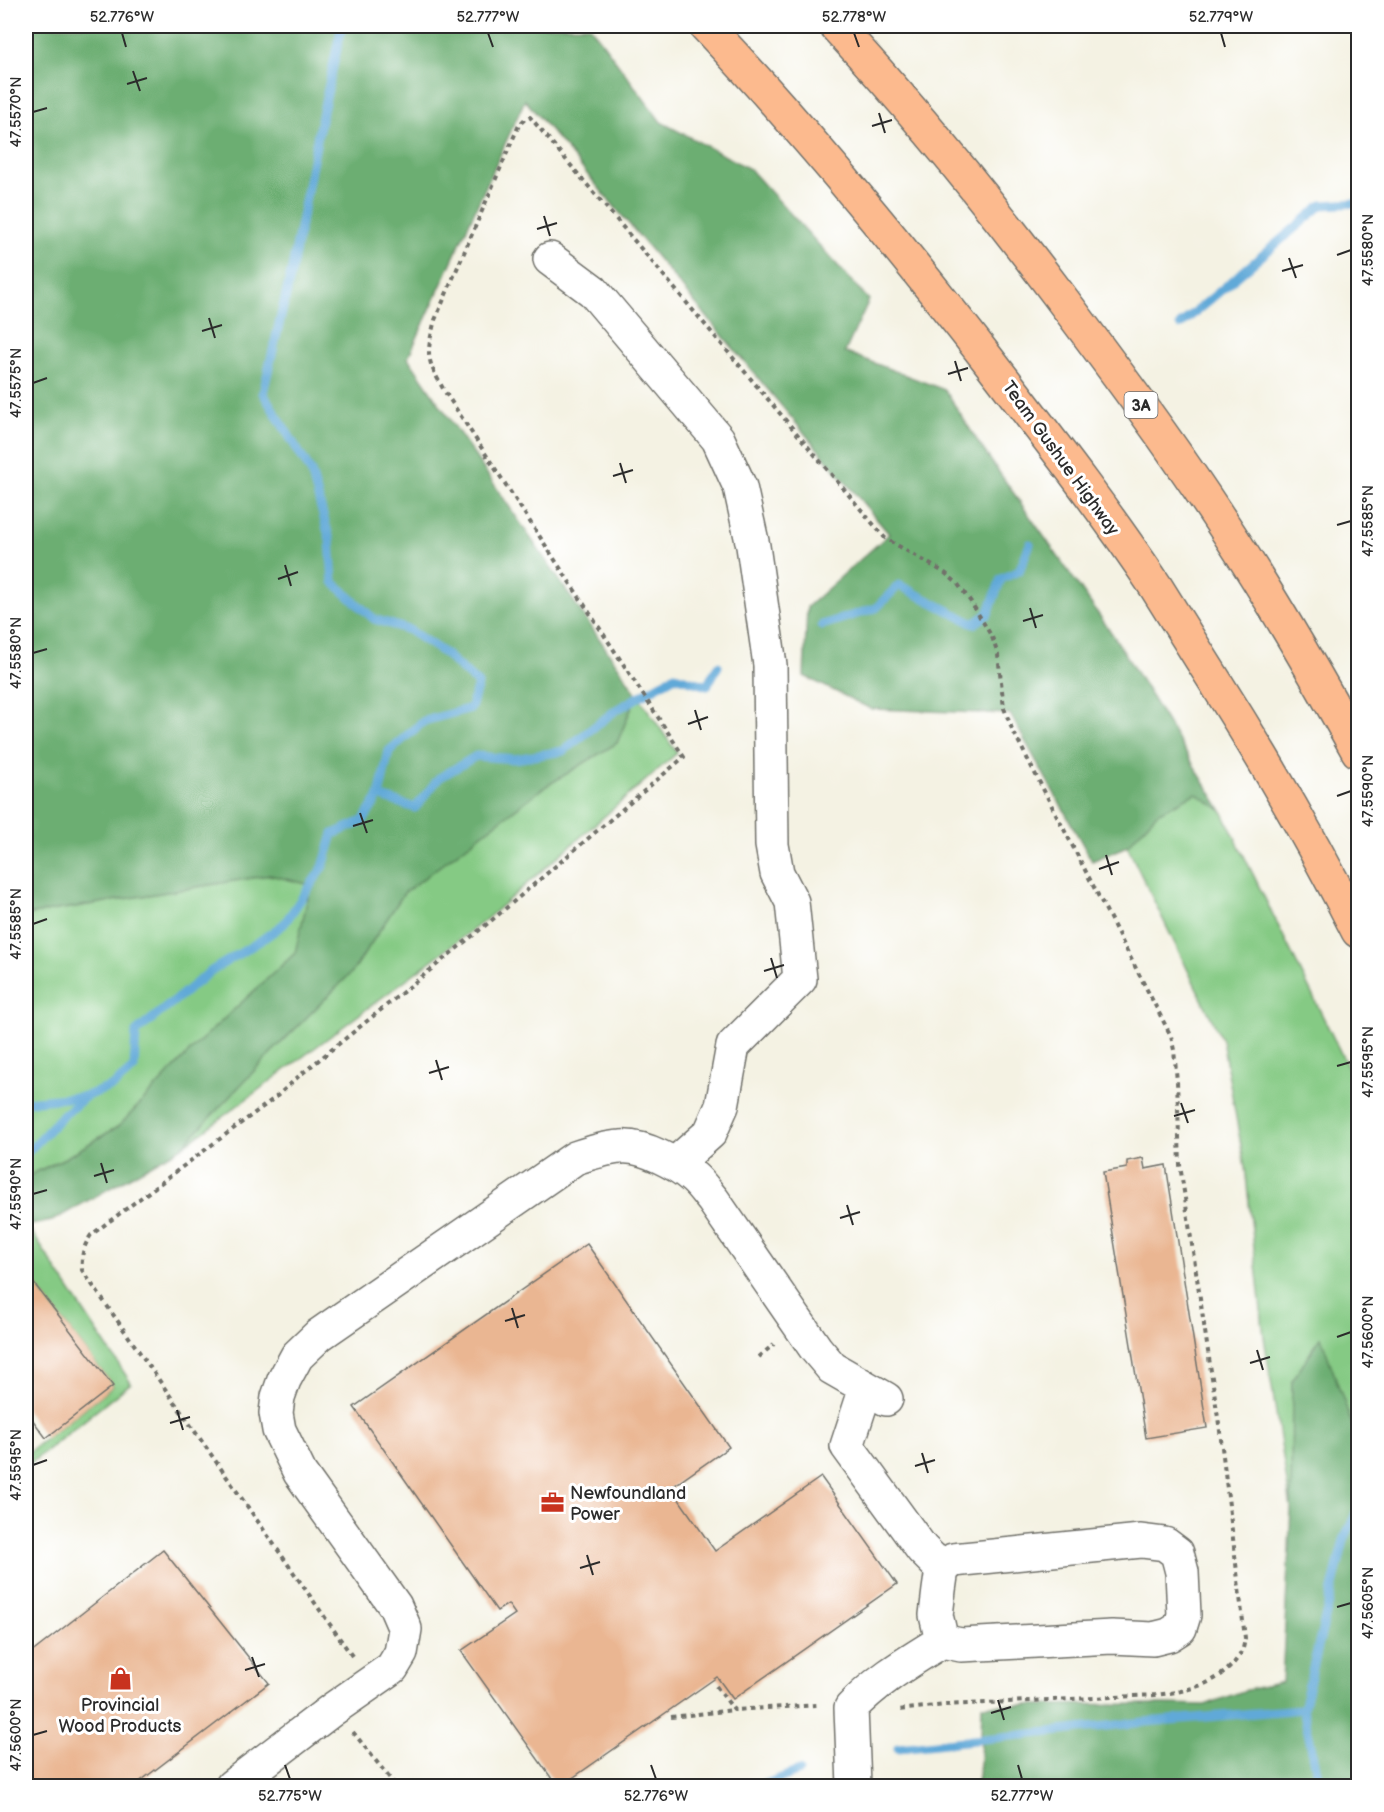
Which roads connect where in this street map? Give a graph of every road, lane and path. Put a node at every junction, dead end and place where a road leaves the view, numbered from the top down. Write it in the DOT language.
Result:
graph roads {
  1 [pos="689,26"];
  2 [pos="706,26"];
  3 [pos="836,26"];
  4 [pos="854,26"];
  5 [pos="754,77"];
  6 [pos="888,82"];
  7 [pos="550,259"];
  8 [pos="1359,751"];
  9 [pos="1359,931"];
  10 [pos="675,1164"];
  11 [pos="942,1569"];
  12 [pos="942,1641"];
  13 [pos="345,1663"];
  14 [pos="716,1686"];
  15 [pos="819,1705"];
  16 [pos="734,1710"];
  17 [pos="893,1710"];
  18 [pos="671,1717"];
  19 [pos="348,1727"];
  20 [pos="231,1786"];
  21 [pos="396,1786"];
  22 [pos="854,1786"];
  1 -- 5 [label="highway"];
  2 -- 5 [label="highway, Team Gushue Highway"];
  3 -- 6 [label="highway, 3A"];
  4 -- 6 [label="highway"];
  5 -- 9 [label="highway, Team Gushue Highway"];
  6 -- 8 [label="highway, 3A"];
  7 -- 10 [label="street"];
  10 -- 11 [label="street"];
  10 -- 20 [label="street"];
  11 -- 12 [label="street"];
  11 -- 12 [label="street"];
  12 -- 22 [label="street"];
  13 -- 17 [label="path"];
  14 -- 16 [label="path"];
  15 -- 16 [label="path"];
  16 -- 18 [label="path"];
  19 -- 21 [label="path"];
}
